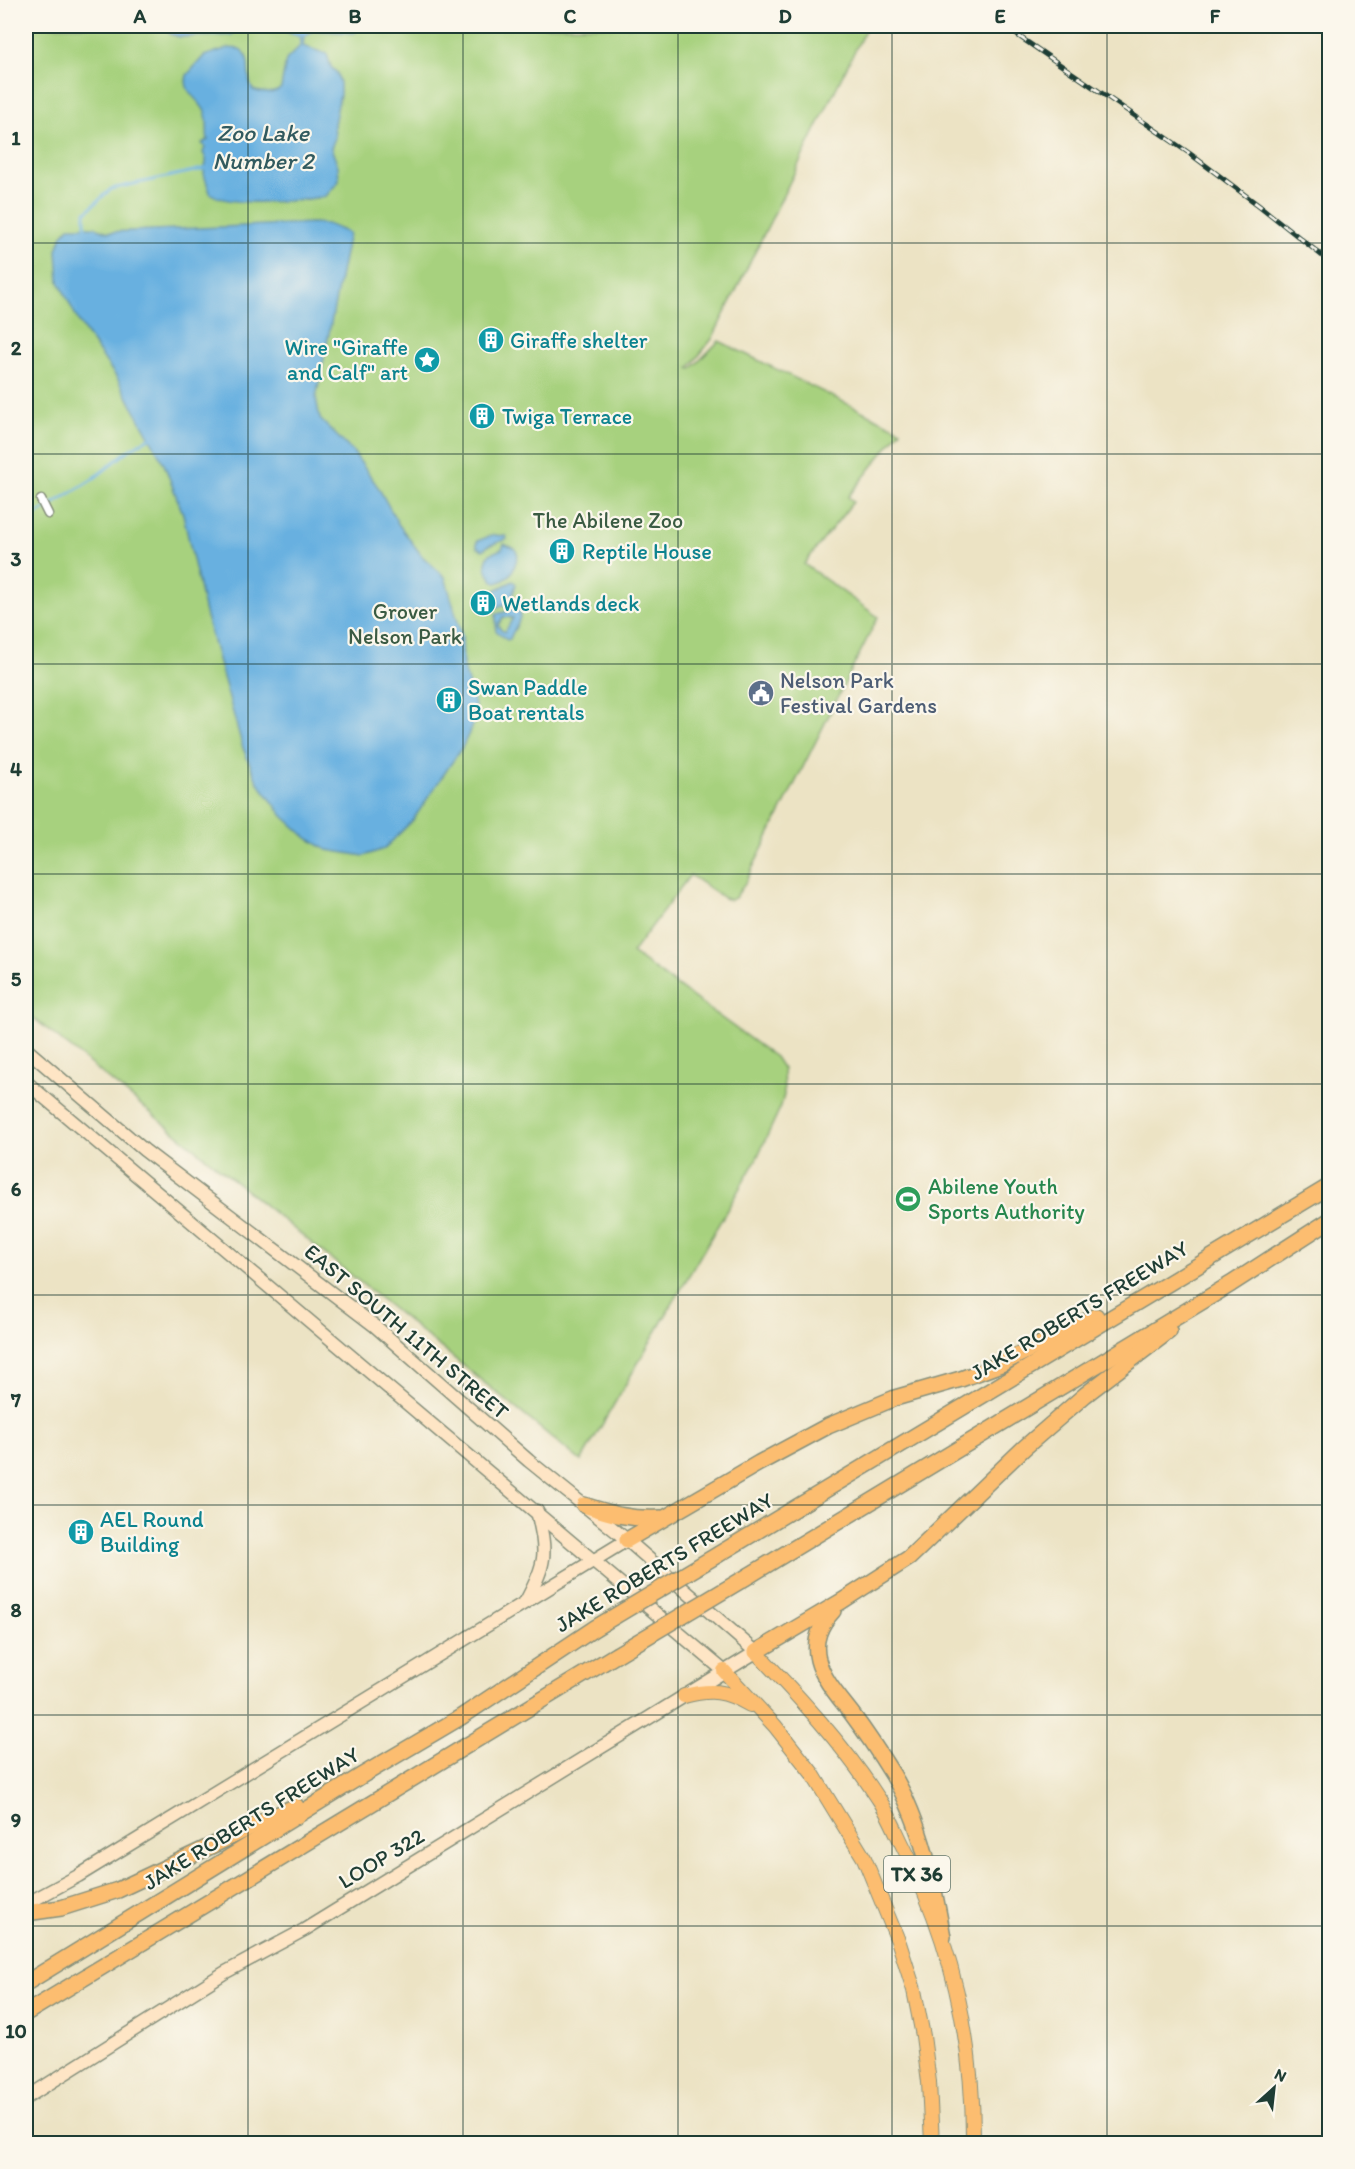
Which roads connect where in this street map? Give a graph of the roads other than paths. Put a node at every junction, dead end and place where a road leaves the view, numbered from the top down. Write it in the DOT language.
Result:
graph roads {
  1 [pos="41,500"];
  2 [pos="48,514"];
  3 [pos="26,1049"];
  4 [pos="26,1082"];
  5 [pos="1329,1186"];
  6 [pos="1329,1220"];
  7 [pos="1203,1261"];
  8 [pos="1243,1276"];
  9 [pos="584,1505"];
  10 [pos="537,1511"];
  11 [pos="664,1518"];
  12 [pos="627,1540"];
  13 [pos="595,1560"];
  14 [pos="842,1601"];
  15 [pos="525,1604"];
  16 [pos="756,1652"];
  17 [pos="724,1671"];
  18 [pos="684,1696"];
  19 [pos="766,1715"];
  20 [pos="361,1776"];
  21 [pos="26,1904"];
  22 [pos="26,1912"];
  23 [pos="943,1937"];
  24 [pos="26,1983"];
  25 [pos="26,2013"];
  26 [pos="26,2098"];
  27 [pos="932,2144"];
  28 [pos="973,2144"];
  1 -- 2 [label="street"];
  3 -- 9 [label="main road, EAST SOUTH 11TH STREET / TX 36"];
  4 -- 10 [label="main road, TX 36"];
  5 -- 7 [label="highway, JAKE ROBERTS FREEWAY"];
  6 -- 8 [label="highway"];
  7 -- 11 [label="highway"];
  7 -- 20 [label="highway, JAKE ROBERTS FREEWAY, bridge"];
  8 -- 14 [label="highway"];
  8 -- 25 [label="highway, bridge"];
  9 -- 11 [label="highway"];
  9 -- 12 [label="main road, EAST SOUTH 11TH STREET / TX 36"];
  10 -- 13 [label="main road, TX 36"];
  10 -- 15 [label="main road"];
  11 -- 12 [label="highway"];
  12 -- 13 [label="main road"];
  12 -- 16 [label="main road, EAST SOUTH 11TH STREET / TX 36"];
  13 -- 15 [label="main road"];
  13 -- 17 [label="main road, TX 36"];
  14 -- 16 [label="highway"];
  14 -- 23 [label="highway"];
  15 -- 21 [label="main road"];
  16 -- 17 [label="main road, LOOP 322"];
  16 -- 23 [label="main road, TX 36"];
  17 -- 18 [label="main road, LOOP 322"];
  17 -- 19 [label="main road, TX 36"];
  18 -- 19 [label="main road"];
  18 -- 26 [label="main road, LOOP 322"];
  19 -- 27 [label="main road, TX 36"];
  20 -- 22 [label="highway"];
  20 -- 24 [label="highway, JAKE ROBERTS FREEWAY"];
  23 -- 28 [label="main road, TX 36"];
}
